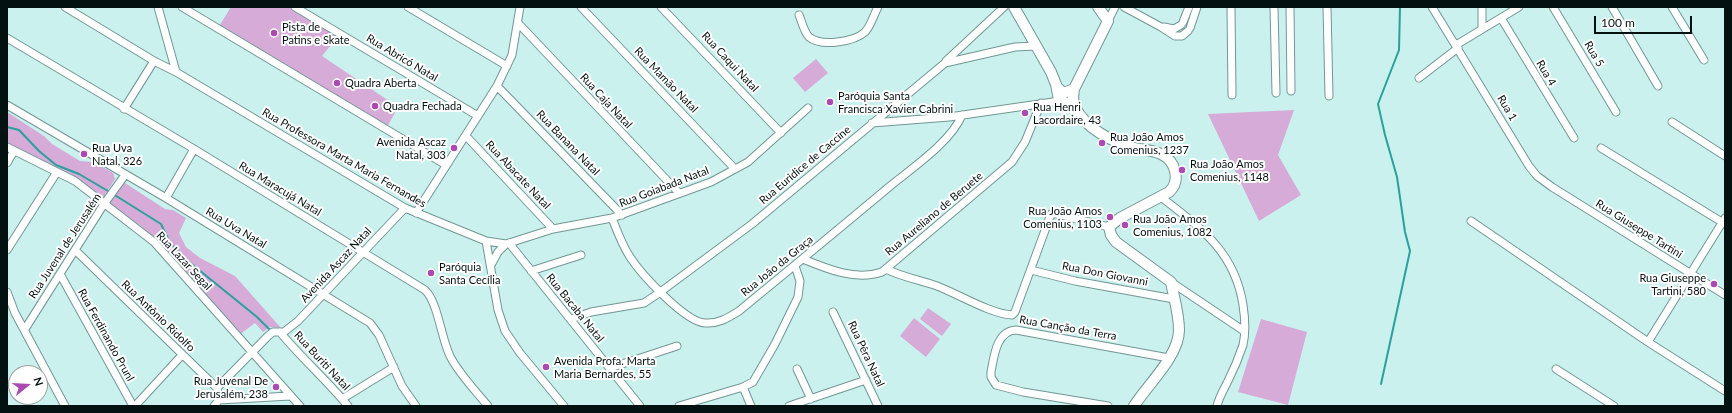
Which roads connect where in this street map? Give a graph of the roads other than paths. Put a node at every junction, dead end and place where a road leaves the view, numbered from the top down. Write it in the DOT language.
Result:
graph roads {
  1 [pos="65,7"];
  2 [pos="158,7"];
  3 [pos="182,7"];
  4 [pos="295,7"];
  5 [pos="408,7"];
  6 [pos="520,7"];
  7 [pos="582,7"];
  8 [pos="662,7"];
  9 [pos="878,7"];
  10 [pos="1004,7"];
  11 [pos="1014,7"];
  12 [pos="1098,7"];
  13 [pos="1115,7"];
  14 [pos="1124,7"];
  15 [pos="1189,7"];
  16 [pos="1197,7"];
  17 [pos="1231,7"];
  18 [pos="1274,7"];
  19 [pos="1290,7"];
  20 [pos="1327,7"];
  21 [pos="1432,7"];
  22 [pos="1482,7"];
  23 [pos="1519,7"];
  24 [pos="1553,7"];
  25 [pos="1612,7"];
  26 [pos="1672,7"];
  27 [pos="799,15"];
  28 [pos="1501,18"];
  29 [pos="1108,21"];
  30 [pos="518,23"];
  31 [pos="1161,27"];
  32 [pos="1482,29"];
  33 [pos="7,38"];
  34 [pos="1036,46"];
  35 [pos="1457,47"];
  36 [pos="1704,60"];
  37 [pos="154,61"];
  38 [pos="945,63"];
  39 [pos="507,66"];
  40 [pos="176,72"];
  41 [pos="1419,78"];
  42 [pos="1056,84"];
  43 [pos="497,86"];
  44 [pos="1658,86"];
  45 [pos="1291,91"];
  46 [pos="1276,93"];
  47 [pos="1232,95"];
  48 [pos="1329,96"];
  49 [pos="1070,100"];
  50 [pos="1041,103"];
  51 [pos="7,105"];
  52 [pos="808,108"];
  53 [pos="124,109"];
  54 [pos="1616,112"];
  55 [pos="962,115"];
  56 [pos="478,116"];
  57 [pos="1672,122"];
  58 [pos="872,123"];
  59 [pos="781,133"];
  60 [pos="466,136"];
  61 [pos="1574,138"];
  62 [pos="7,148"];
  63 [pos="1601,148"];
  64 [pos="194,149"];
  65 [pos="14,151"];
  66 [pos="1725,156"];
  67 [pos="7,163"];
  68 [pos="446,165"];
  69 [pos="735,169"];
  70 [pos="57,172"];
  71 [pos="125,176"];
  72 [pos="1542,180"];
  73 [pos="679,194"];
  74 [pos="1161,197"];
  75 [pos="166,198"];
  76 [pos="106,202"];
  77 [pos="405,208"];
  78 [pos="416,213"];
  79 [pos="622,215"];
  80 [pos="612,218"];
  81 [pos="1471,221"];
  82 [pos="1724,221"];
  83 [pos="1109,227"];
  84 [pos="553,229"];
  85 [pos="486,241"];
  86 [pos="508,244"];
  87 [pos="7,250"];
  88 [pos="75,250"];
  89 [pos="362,252"];
  90 [pos="582,255"];
  91 [pos="803,260"];
  92 [pos="491,265"];
  93 [pos="795,266"];
  94 [pos="886,269"];
  95 [pos="1031,270"];
  96 [pos="531,271"];
  97 [pos="60,274"];
  98 [pos="1690,274"];
  99 [pos="1171,282"];
  100 [pos="7,292"];
  101 [pos="659,293"];
  102 [pos="324,294"];
  103 [pos="1725,295"];
  104 [pos="1174,298"];
  105 [pos="834,312"];
  106 [pos="571,319"];
  107 [pos="25,329"];
  108 [pos="1244,331"];
  109 [pos="280,332"];
  110 [pos="1648,342"];
  111 [pos="677,346"];
  112 [pos="252,352"];
  113 [pos="182,355"];
  114 [pos="1169,358"];
  115 [pos="394,367"];
  116 [pos="610,368"];
  117 [pos="797,369"];
  118 [pos="1556,369"];
  119 [pos="866,380"];
  120 [pos="743,387"];
  121 [pos="217,388"];
  122 [pos="1725,391"];
  123 [pos="290,396"];
  124 [pos="1599,396"];
  125 [pos="342,399"];
  126 [pos="811,399"];
  127 [pos="216,403"];
  128 [pos="297,405"];
  129 [pos="66,406"];
  130 [pos="134,406"];
  131 [pos="348,406"];
  132 [pos="416,406"];
  133 [pos="488,406"];
  134 [pos="564,406"];
  135 [pos="640,406"];
  136 [pos="679,406"];
  137 [pos="750,406"];
  138 [pos="789,406"];
  139 [pos="878,406"];
  140 [pos="1108,406"];
  141 [pos="1134,406"];
  142 [pos="1217,406"];
  143 [pos="1603,406"];
  144 [pos="1614,406"];
  1 -- 37 [label="street, Rua Professora Marta Maria Fernandes"];
  2 -- 40 [label="street"];
  3 -- 68 [label="street"];
  4 -- 56 [label="street, Rua Abricó Natal"];
  5 -- 39 [label="street"];
  6 -- 30 [label="street"];
  7 -- 69 [label="street, Rua Mamão Natal"];
  8 -- 59 [label="street, Rua Caqui Natal"];
  9 -- 27 [label="street"];
  10 -- 38 [label="street"];
  11 -- 34 [label="street"];
  12 -- 29 [label="street"];
  13 -- 29 [label="street"];
  14 -- 31 [label="street"];
  15 -- 31 [label="street"];
  16 -- 31 [label="street"];
  17 -- 47 [label="street"];
  18 -- 46 [label="street"];
  19 -- 45 [label="street"];
  20 -- 48 [label="street"];
  21 -- 35 [label="street, Rua 1"];
  22 -- 32 [label="street"];
  23 -- 28 [label="street"];
  24 -- 54 [label="street, Rua 5"];
  25 -- 44 [label="street"];
  26 -- 36 [label="street"];
  28 -- 32 [label="street"];
  28 -- 61 [label="street, Rua 4"];
  29 -- 49 [label="street"];
  30 -- 39 [label="street"];
  30 -- 73 [label="street, Rua Caja Natal"];
  32 -- 35 [label="street"];
  33 -- 53 [label="street, Rua Maracujá Natal"];
  34 -- 38 [label="street, Rua Euridice de Caccine"];
  34 -- 42 [label="street"];
  35 -- 41 [label="street"];
  35 -- 72 [label="street, Rua 1"];
  37 -- 40 [label="street, Rua Professora Marta Maria Fernandes"];
  37 -- 53 [label="street"];
  38 -- 58 [label="street, Rua Euridice de Caccine"];
  39 -- 43 [label="street"];
  40 -- 77 [label="street, Rua Professora Marta Maria Fernandes"];
  42 -- 49 [label="street"];
  42 -- 49 [label="street"];
  43 -- 56 [label="street"];
  43 -- 79 [label="street, Rua Banana Natal"];
  49 -- 50 [label="street"];
  49 -- 74 [label="street"];
  50 -- 55 [label="street"];
  50 -- 94 [label="street, Rua Aureliano de Beruete"];
  51 -- 71 [label="street, Rua Uva Natal"];
  52 -- 59 [label="street, Rua Goiabada Natal"];
  53 -- 64 [label="street, Rua Maracujá Natal"];
  55 -- 58 [label="street"];
  55 -- 91 [label="street, Rua João da Graça"];
  56 -- 60 [label="street"];
  57 -- 66 [label="street"];
  58 -- 101 [label="street, Rua Euridice de Caccine"];
  59 -- 69 [label="street, Rua Goiabada Natal"];
  60 -- 68 [label="street"];
  60 -- 84 [label="street, Rua Abacate Natal"];
  62 -- 65 [label="street, Rua Lazar Segal"];
  63 -- 82 [label="street"];
  64 -- 75 [label="street"];
  64 -- 89 [label="street, Rua Maracujá Natal"];
  65 -- 67 [label="street"];
  65 -- 70 [label="street, Rua Lazar Segal"];
  68 -- 78 [label="street"];
  69 -- 73 [label="street, Rua Goiabada Natal"];
  70 -- 76 [label="street, Rua Lazar Segal"];
  70 -- 87 [label="street"];
  71 -- 75 [label="street, Rua Uva Natal"];
  71 -- 76 [label="street, Rua Juvenal de Jerusalém"];
  72 -- 98 [label="street, Rua Giuseppe Tartini"];
  73 -- 79 [label="street, Rua Goiabada Natal"];
  74 -- 83 [label="street"];
  74 -- 108 [label="street"];
  75 -- 102 [label="street, Rua Uva Natal"];
  76 -- 88 [label="street, Rua Juvenal de Jerusalém"];
  76 -- 112 [label="street, Rua Lazar Segal"];
  77 -- 78 [label="street, Rua Professora Marta Maria Fernandes"];
  77 -- 89 [label="street, Avenida Ascaz Natal"];
  78 -- 85 [label="street, Rua Professora Marta Maria Fernandes"];
  79 -- 80 [label="street, Rua Goiabada Natal"];
  80 -- 84 [label="street, Rua Goiabada Natal"];
  80 -- 101 [label="street, Rua João da Graça"];
  81 -- 110 [label="street"];
  82 -- 98 [label="street"];
  83 -- 95 [label="street"];
  83 -- 99 [label="street"];
  84 -- 86 [label="street, Rua Goiabada Natal"];
  85 -- 86 [label="street, Rua Goiabada Natal"];
  85 -- 92 [label="street"];
  86 -- 92 [label="street"];
  86 -- 96 [label="street, Rua Bacaba Natal"];
  88 -- 97 [label="street, Rua Juvenal de Jerusalém"];
  88 -- 113 [label="street, Rua Antônio Ridolfo"];
  89 -- 102 [label="street, Avenida Ascaz Natal"];
  89 -- 133 [label="street, Rua Maracujá Natal"];
  90 -- 96 [label="street"];
  91 -- 93 [label="street, Rua João da Graça"];
  91 -- 94 [label="street, Rua Aureliano de Beruete"];
  92 -- 134 [label="street"];
  93 -- 101 [label="street, Rua João da Graça"];
  93 -- 120 [label="street"];
  94 -- 95 [label="street"];
  95 -- 104 [label="street, Rua Don Giovanni"];
  96 -- 106 [label="street, Rua Bacaba Natal"];
  97 -- 107 [label="street, Rua Juvenal de Jerusalém"];
  97 -- 130 [label="street, Rua Ferdinando Prunl"];
  98 -- 103 [label="street, Rua Giuseppe Tartini"];
  98 -- 110 [label="street"];
  99 -- 104 [label="street"];
  99 -- 108 [label="street"];
  100 -- 107 [label="street"];
  101 -- 106 [label="street, Rua Euridice de Caccine"];
  102 -- 109 [label="street, Avenida Ascaz Natal"];
  102 -- 115 [label="street, Rua Uva Natal"];
  104 -- 114 [label="street"];
  105 -- 119 [label="street, Rua Pêra Natal"];
  106 -- 116 [label="street, Rua Bacaba Natal"];
  107 -- 129 [label="street"];
  108 -- 142 [label="street"];
  109 -- 112 [label="street, Avenida Ascaz Natal"];
  109 -- 125 [label="street, Rua Buriti Natal"];
  110 -- 122 [label="street"];
  111 -- 116 [label="street"];
  112 -- 121 [label="street, Avenida Ascaz Natal"];
  112 -- 123 [label="street, Rua Lazar Segal"];
  113 -- 121 [label="street, Rua Antônio Ridolfo"];
  113 -- 130 [label="street"];
  114 -- 140 [label="street, Rua Canção da Terra"];
  114 -- 141 [label="street"];
  115 -- 125 [label="street"];
  115 -- 132 [label="street, Rua Uva Natal"];
  116 -- 135 [label="street, Rua Bacaba Natal"];
  117 -- 126 [label="street"];
  118 -- 124 [label="street"];
  119 -- 126 [label="street"];
  119 -- 139 [label="street, Rua Pêra Natal"];
  120 -- 136 [label="street"];
  120 -- 137 [label="street"];
  121 -- 127 [label="street"];
  123 -- 127 [label="street"];
  123 -- 128 [label="street, Rua Lazar Segal"];
  124 -- 143 [label="street"];
  124 -- 144 [label="street"];
  125 -- 131 [label="street, Rua Buriti Natal"];
  126 -- 138 [label="street"];
}
